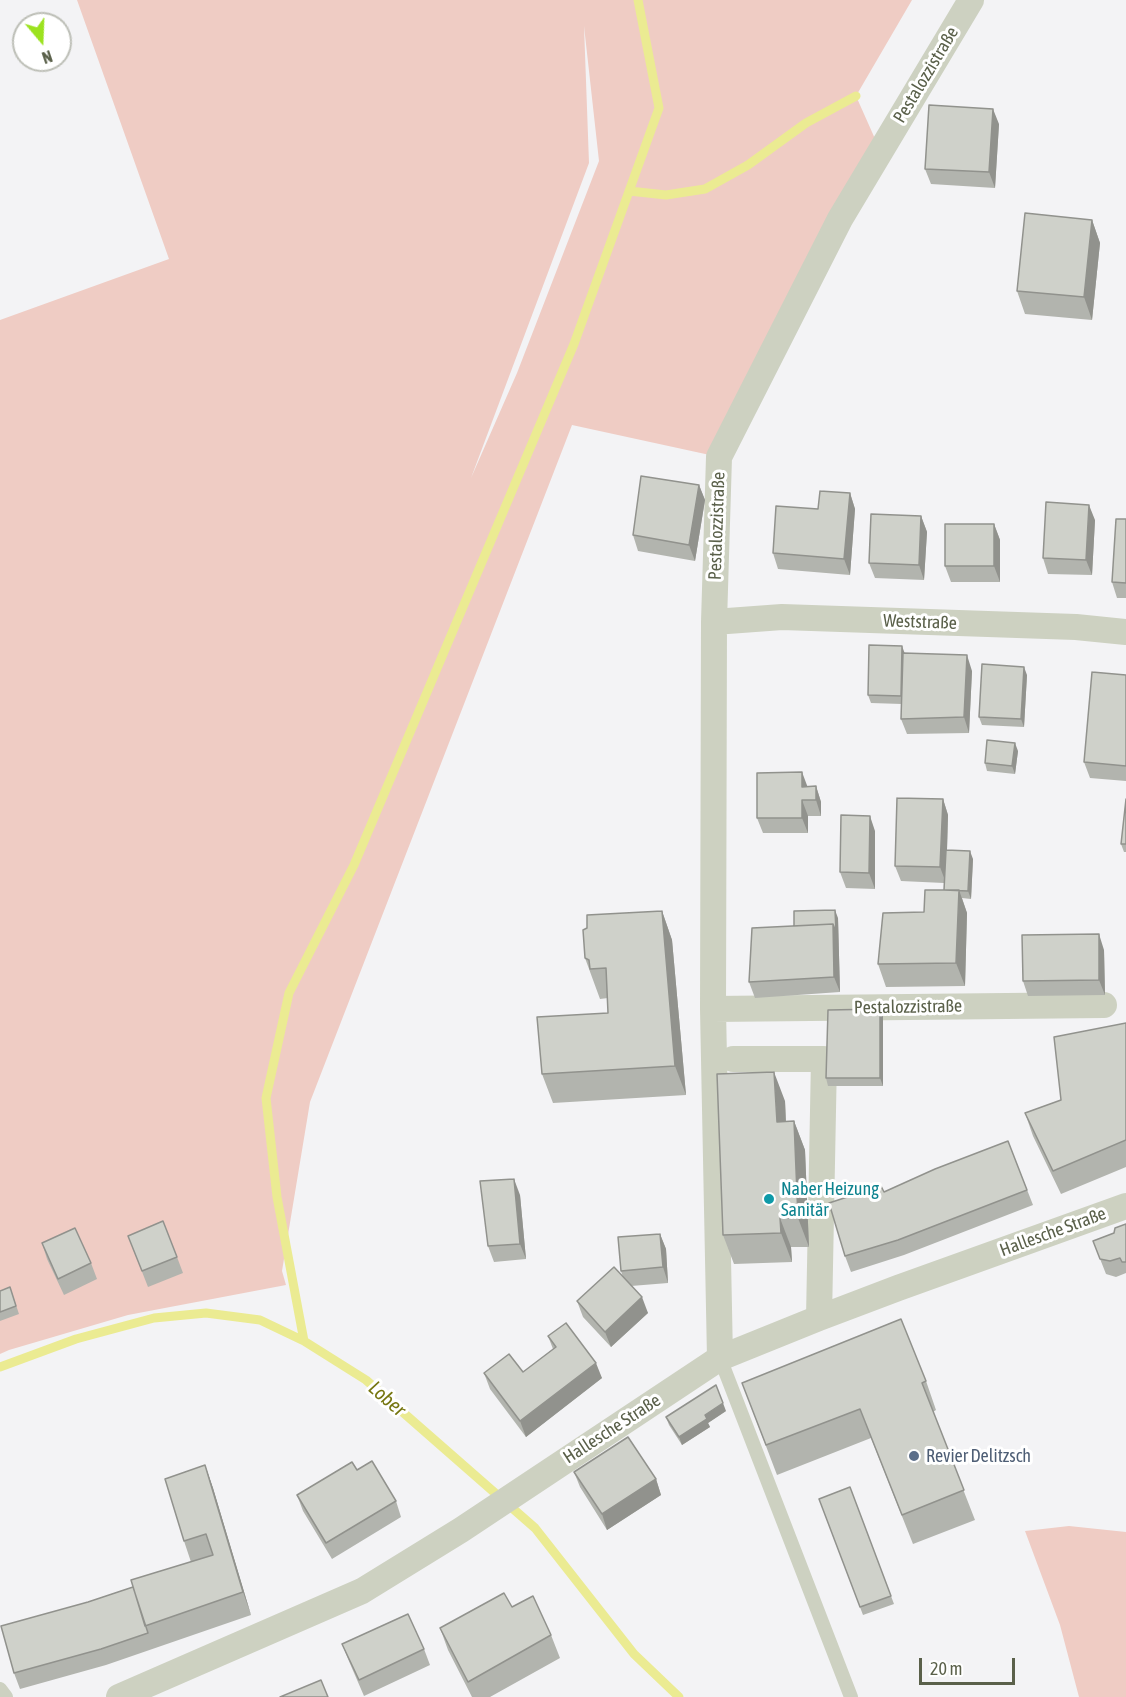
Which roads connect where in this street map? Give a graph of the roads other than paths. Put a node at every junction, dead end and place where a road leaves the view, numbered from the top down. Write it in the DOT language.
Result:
graph roads {
  1 [pos="971,0"];
  2 [pos="714,622"];
  3 [pos="1126,632"];
  4 [pos="1104,1005"];
  5 [pos="713,1009"];
  6 [pos="733,1059"];
  7 [pos="1126,1206"];
  8 [pos="819,1318"];
  9 [pos="720,1358"];
  10 [pos="0,1689"];
  11 [pos="6,1697"];
  12 [pos="118,1697"];
  13 [pos="851,1697"];
  1 -- 2 [label="street, Pestalozzistraße"];
  2 -- 3 [label="street, Weststraße"];
  2 -- 5 [label="street, Pestalozzistraße"];
  4 -- 5 [label="street, Pestalozzistraße"];
  5 -- 9 [label="street, Pestalozzistraße"];
  6 -- 8 [label="street"];
  7 -- 8 [label="street, Hallesche Straße"];
  8 -- 9 [label="street, Hallesche Straße"];
  9 -- 12 [label="street, Hallesche Straße"];
  9 -- 13 [label="lane"];
  10 -- 11 [label="lane"];
}
